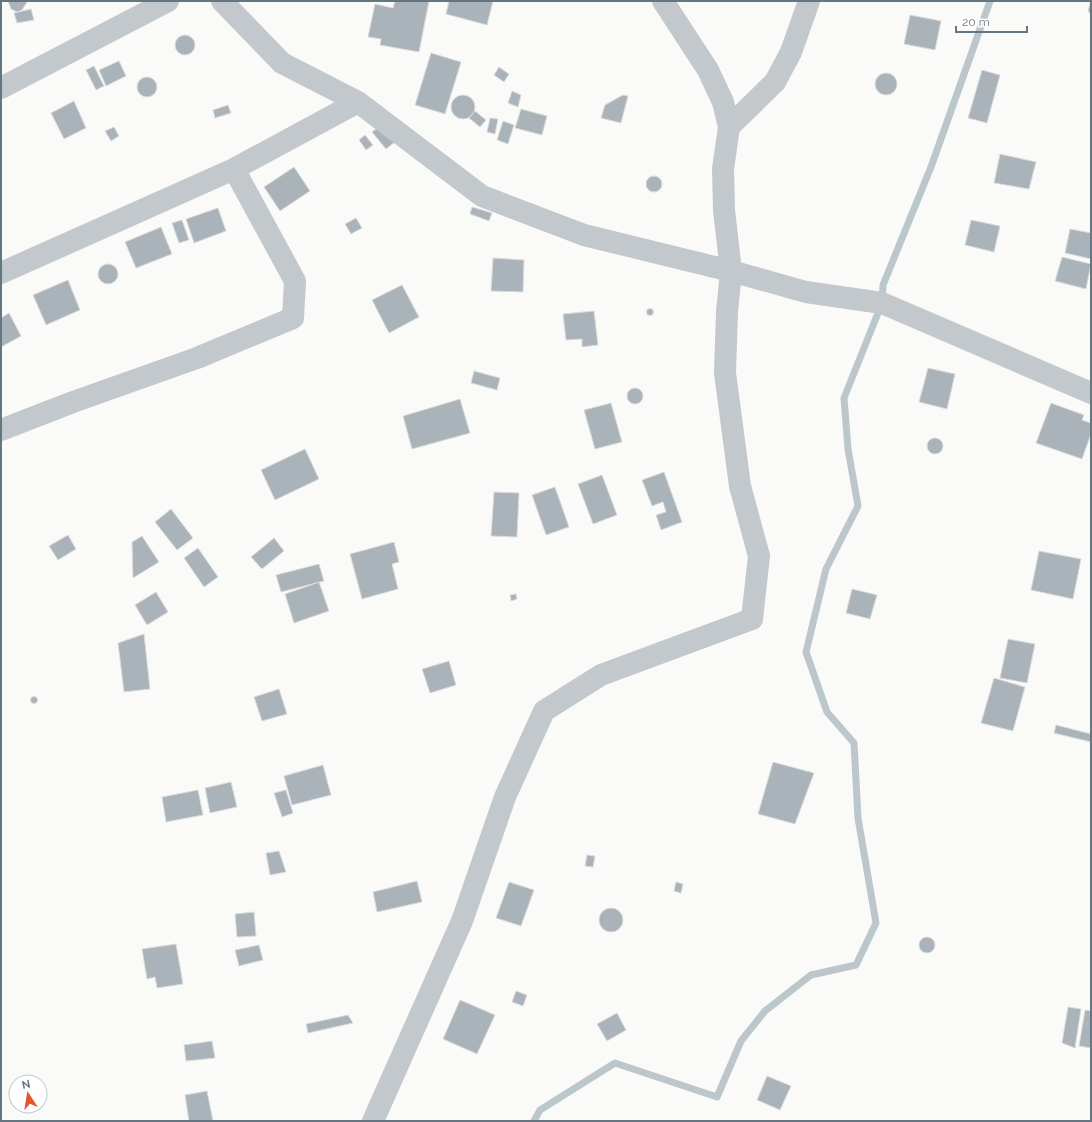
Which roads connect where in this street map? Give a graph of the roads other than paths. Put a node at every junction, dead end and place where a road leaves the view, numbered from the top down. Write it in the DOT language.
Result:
graph roads {
  1 [pos="168,1"];
  2 [pos="222,1"];
  3 [pos="663,1"];
  4 [pos="809,1"];
  5 [pos="1,88"];
  6 [pos="358,102"];
  7 [pos="729,127"];
  8 [pos="234,169"];
  9 [pos="731,271"];
  10 [pos="1,273"];
  11 [pos="1091,394"];
  12 [pos="1,430"];
  13 [pos="373,1121"];
  1 -- 5 [label="street"];
  2 -- 6 [label="street"];
  3 -- 7 [label="street"];
  4 -- 7 [label="street"];
  6 -- 8 [label="street"];
  6 -- 9 [label="street"];
  7 -- 9 [label="street"];
  8 -- 10 [label="street"];
  8 -- 12 [label="street"];
  9 -- 11 [label="street"];
  9 -- 13 [label="street"];
}
